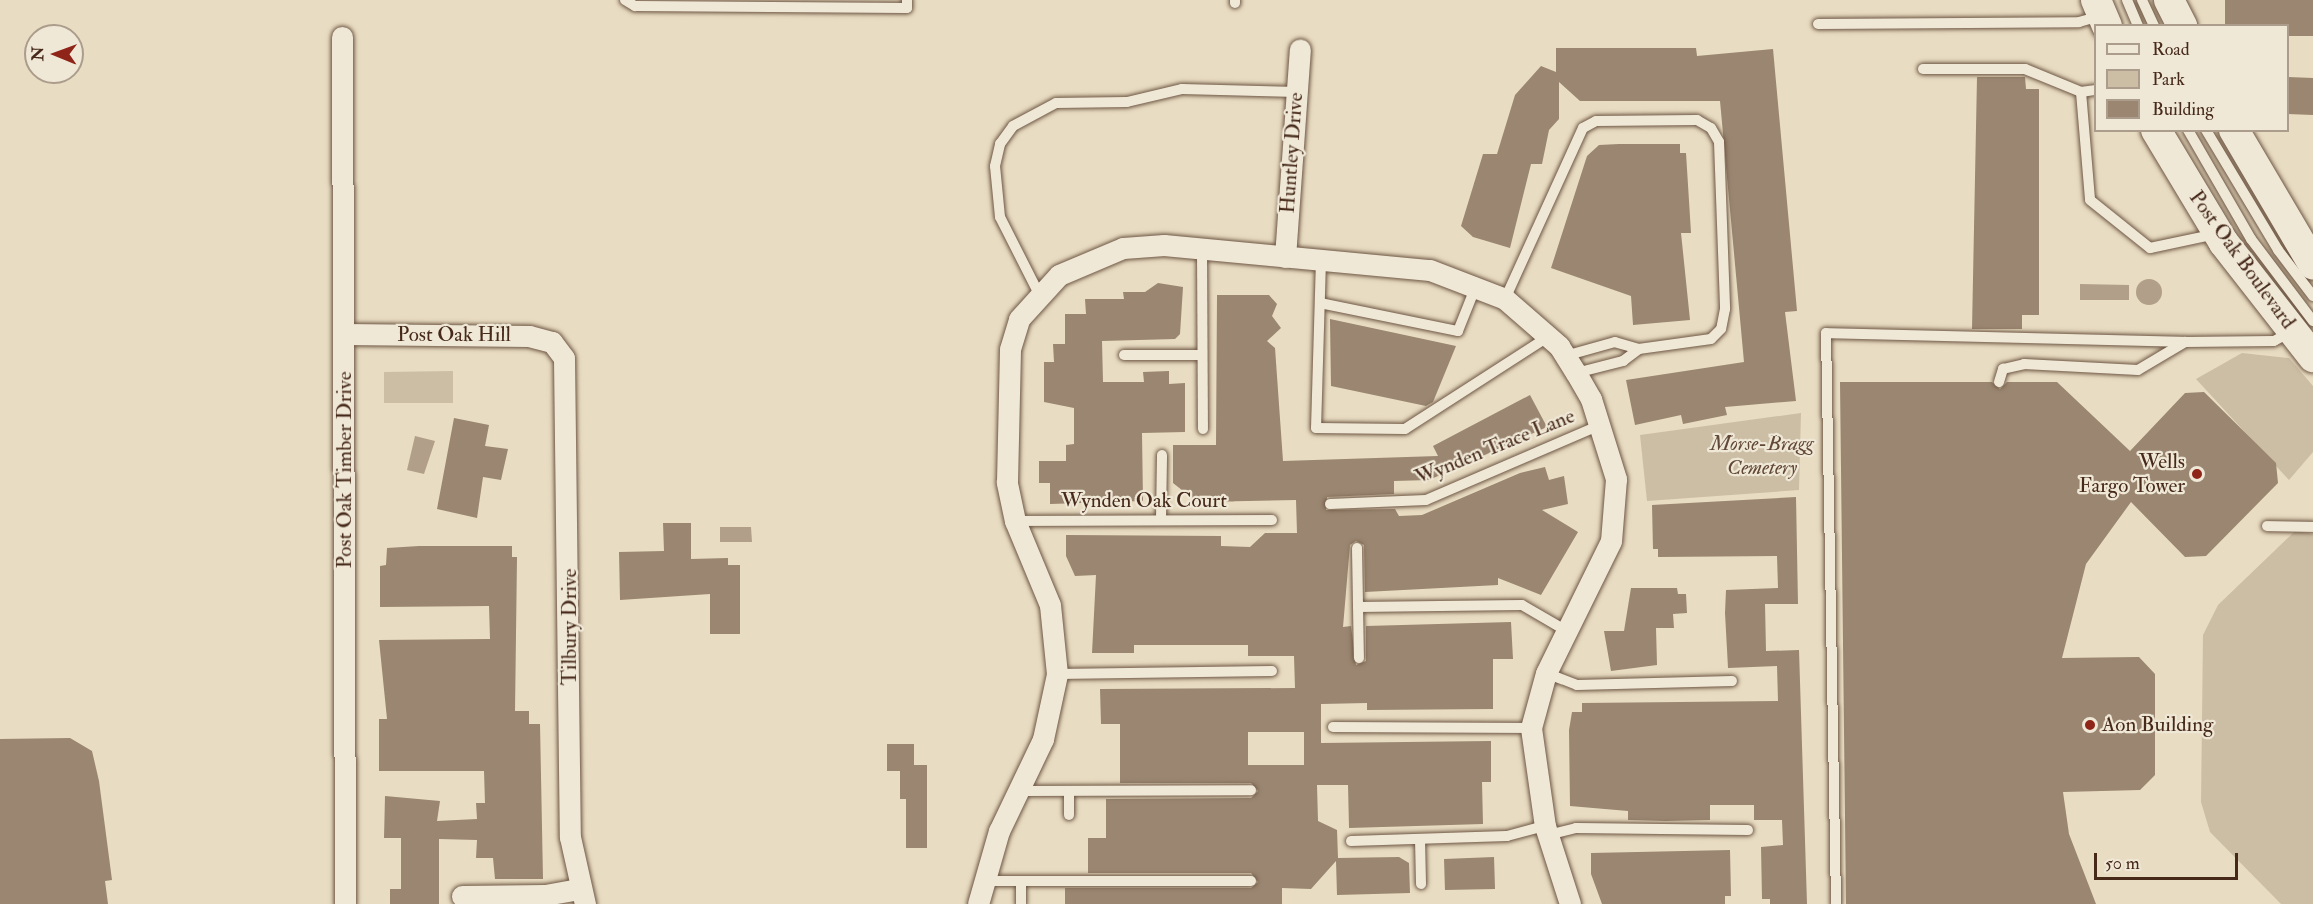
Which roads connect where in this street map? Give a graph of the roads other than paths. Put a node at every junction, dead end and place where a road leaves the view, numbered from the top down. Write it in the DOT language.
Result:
graph roads {
  1 [pos="625,0"];
  2 [pos="907,0"];
  3 [pos="2142,0"];
  4 [pos="2169,0"];
  5 [pos="2108,10"];
  6 [pos="1818,24"];
  7 [pos="2134,24"];
  8 [pos="2153,24"];
  9 [pos="2181,24"];
  10 [pos="342,37"];
  11 [pos="1300,50"];
  12 [pos="1923,69"];
  13 [pos="2094,90"];
  14 [pos="1297,92"];
  15 [pos="2081,92"];
  16 [pos="2157,132"];
  17 [pos="2189,132"];
  18 [pos="2206,132"];
  19 [pos="2235,132"];
  20 [pos="2219,233"];
  21 [pos="1202,248"];
  22 [pos="1285,257"];
  23 [pos="1321,260"];
  24 [pos="2313,264"];
  25 [pos="1476,286"];
  26 [pos="1038,292"];
  27 [pos="2313,296"];
  28 [pos="1505,300"];
  29 [pos="1320,303"];
  30 [pos="2303,326"];
  31 [pos="344,334"];
  32 [pos="1548,337"];
  33 [pos="2185,342"];
  34 [pos="1600,346"];
  35 [pos="1639,349"];
  36 [pos="559,350"];
  37 [pos="1124,355"];
  38 [pos="1202,355"];
  39 [pos="2313,357"];
  40 [pos="1570,365"];
  41 [pos="1606,366"];
  42 [pos="2000,382"];
  43 [pos="1600,425"];
  44 [pos="1203,429"];
  45 [pos="1162,456"];
  46 [pos="1330,504"];
  47 [pos="1161,520"];
  48 [pos="1272,520"];
  49 [pos="1015,521"];
  50 [pos="2267,526"];
  51 [pos="2313,527"];
  52 [pos="1357,548"];
  53 [pos="1358,608"];
  54 [pos="1565,630"];
  55 [pos="1359,658"];
  56 [pos="1272,671"];
  57 [pos="1546,673"];
  58 [pos="1057,674"];
  59 [pos="1732,681"];
  60 [pos="1333,727"];
  61 [pos="1531,728"];
  62 [pos="1251,790"];
  63 [pos="1021,791"];
  64 [pos="1069,791"];
  65 [pos="1069,815"];
  66 [pos="1748,830"];
  67 [pos="1546,831"];
  68 [pos="1420,839"];
  69 [pos="1351,841"];
  70 [pos="982,881"];
  71 [pos="1021,881"];
  72 [pos="1251,881"];
  73 [pos="1420,884"];
  74 [pos="462,896"];
  75 [pos="582,896"];
  76 [pos="345,904"];
  77 [pos="978,904"];
  78 [pos="1021,904"];
  79 [pos="1570,904"];
  80 [pos="1836,904"];
  1 -- 2 [label="lane"];
  3 -- 8 [label="lane"];
  4 -- 9 [label="main road"];
  5 -- 6 [label="lane"];
  5 -- 7 [label="lane"];
  10 -- 31 [label="street, Post Oak Timber Drive"];
  11 -- 14 [label="street, Huntley Drive"];
  12 -- 15 [label="lane"];
  13 -- 15 [label="lane"];
  14 -- 22 [label="street, Huntley Drive"];
  14 -- 26 [label="lane"];
  15 -- 20 [label="lane"];
  16 -- 20 [label="main road, Post Oak Boulevard"];
  17 -- 30 [label="lane"];
  18 -- 27 [label="lane"];
  19 -- 24 [label="main road"];
  20 -- 30 [label="main road, Post Oak Boulevard"];
  21 -- 22 [label="street"];
  21 -- 26 [label="street"];
  21 -- 38 [label="lane"];
  22 -- 23 [label="street"];
  23 -- 25 [label="street"];
  23 -- 29 [label="lane"];
  25 -- 28 [label="street"];
  25 -- 29 [label="lane"];
  26 -- 49 [label="street"];
  28 -- 32 [label="street"];
  28 -- 35 [label="lane"];
  29 -- 32 [label="lane"];
  30 -- 33 [label="lane"];
  30 -- 39 [label="main road, Post Oak Boulevard"];
  31 -- 36 [label="street, Post Oak Hill"];
  31 -- 76 [label="street, Post Oak Timber Drive"];
  32 -- 40 [label="street"];
  33 -- 42 [label="lane"];
  33 -- 80 [label="lane"];
  34 -- 35 [label="lane"];
  34 -- 40 [label="lane"];
  34 -- 41 [label="lane"];
  35 -- 41 [label="lane"];
  36 -- 75 [label="street, Tilbury Drive"];
  37 -- 38 [label="lane"];
  38 -- 44 [label="lane"];
  40 -- 41 [label="lane"];
  40 -- 43 [label="street"];
  43 -- 46 [label="lane, Wynden Trace Lane"];
  43 -- 54 [label="street"];
  45 -- 47 [label="lane"];
  47 -- 48 [label="lane, Wynden Oak Court"];
  47 -- 49 [label="lane, Wynden Oak Court"];
  49 -- 58 [label="street"];
  50 -- 51 [label="lane"];
  52 -- 53 [label="lane"];
  53 -- 54 [label="lane"];
  53 -- 55 [label="lane"];
  54 -- 57 [label="street"];
  56 -- 58 [label="lane"];
  57 -- 59 [label="lane"];
  57 -- 61 [label="street"];
  58 -- 63 [label="street"];
  60 -- 61 [label="lane"];
  61 -- 67 [label="street"];
  62 -- 64 [label="lane"];
  63 -- 64 [label="lane"];
  63 -- 70 [label="street"];
  64 -- 65 [label="lane"];
  66 -- 67 [label="lane"];
  67 -- 68 [label="lane"];
  67 -- 79 [label="street"];
  68 -- 69 [label="lane"];
  68 -- 73 [label="lane"];
  70 -- 71 [label="lane"];
  70 -- 77 [label="street"];
  71 -- 72 [label="lane"];
  71 -- 78 [label="lane"];
  74 -- 75 [label="street"];
}
